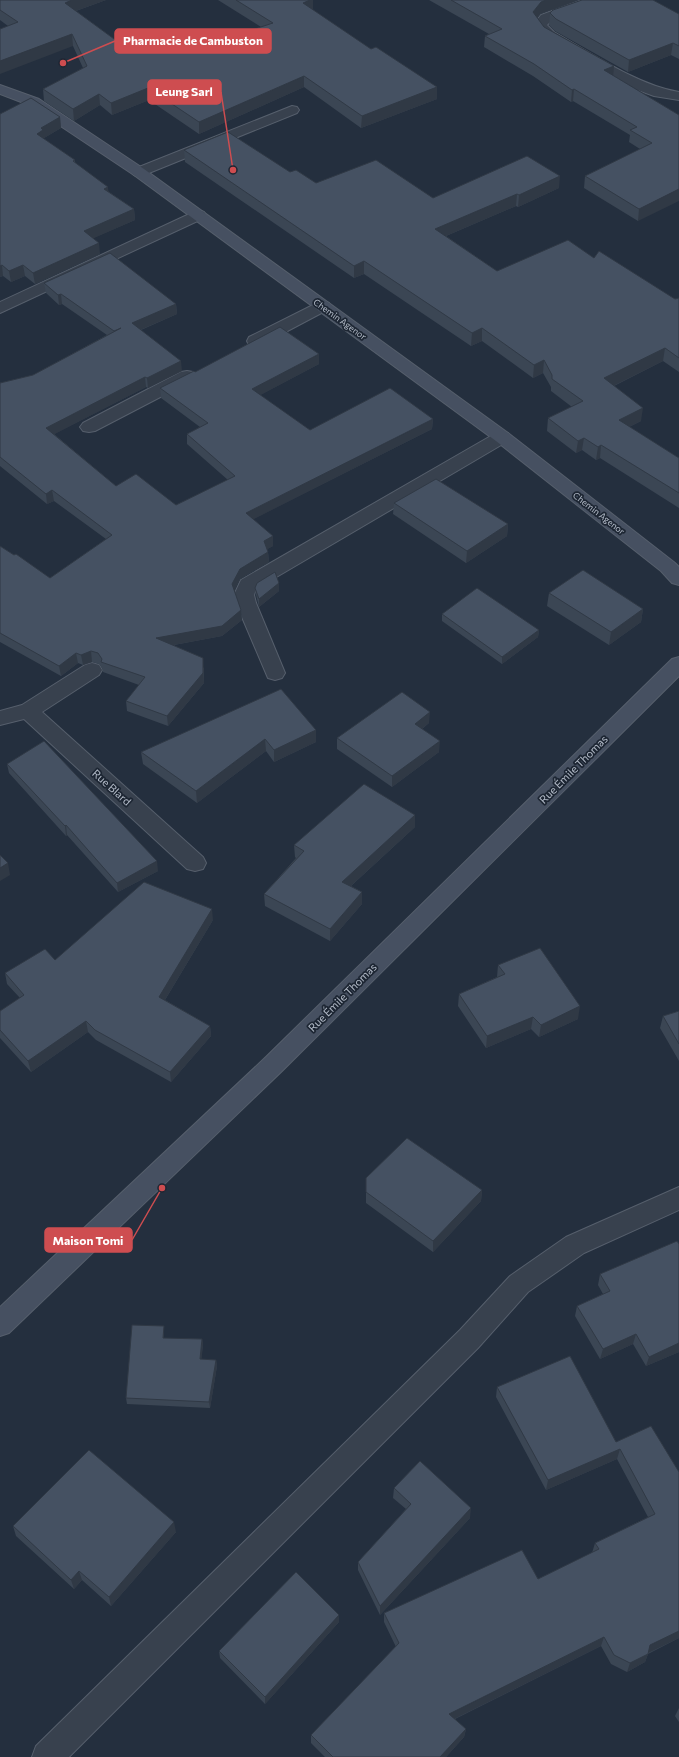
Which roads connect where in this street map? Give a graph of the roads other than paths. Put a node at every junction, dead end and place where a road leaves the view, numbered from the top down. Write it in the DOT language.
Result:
graph roads {
  1 [pos="595,0"];
  2 [pos="0,89"];
  3 [pos="679,96"];
  4 [pos="292,110"];
  5 [pos="138,172"];
  6 [pos="198,215"];
  7 [pos="322,306"];
  8 [pos="0,308"];
  9 [pos="238,350"];
  10 [pos="202,369"];
  11 [pos="89,428"];
  12 [pos="502,438"];
  13 [pos="675,573"];
  14 [pos="679,664"];
  15 [pos="92,670"];
  16 [pos="275,672"];
  17 [pos="28,711"];
  18 [pos="0,718"];
  19 [pos="195,863"];
  20 [pos="679,1198"];
  21 [pos="0,1324"];
  22 [pos="47,1757"];
  1 -- 3 [label="street"];
  2 -- 5 [label="main road, Chemin Agenor"];
  4 -- 5 [label="street"];
  5 -- 6 [label="main road, Chemin Agenor"];
  6 -- 7 [label="main road, Chemin Agenor"];
  6 -- 8 [label="street"];
  7 -- 9 [label="street"];
  7 -- 12 [label="main road, Chemin Agenor"];
  10 -- 11 [label="street"];
  12 -- 13 [label="main road, Chemin Agenor"];
  12 -- 16 [label="street"];
  14 -- 21 [label="main road, Rue Émile Thomas"];
  15 -- 17 [label="street"];
  17 -- 18 [label="street"];
  17 -- 19 [label="street, Rue Blard"];
  20 -- 22 [label="street"];
}
